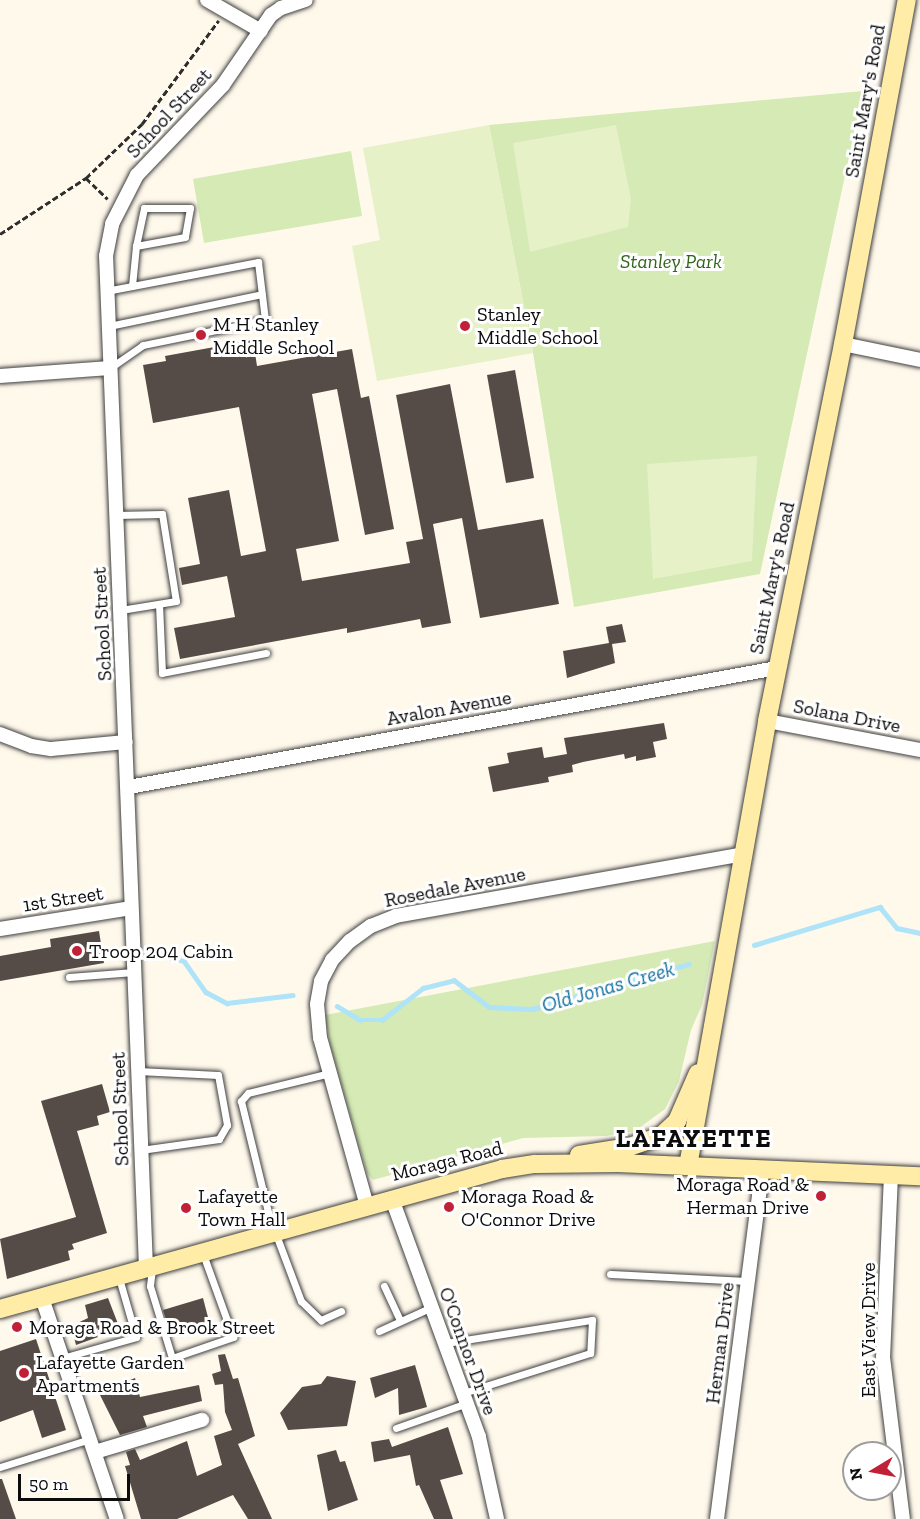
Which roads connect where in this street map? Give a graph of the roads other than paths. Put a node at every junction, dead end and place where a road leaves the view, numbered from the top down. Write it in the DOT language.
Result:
graph roads {
  1 [pos="207,0"];
  2 [pos="306,0"];
  3 [pos="906,0"];
  4 [pos="261,31"];
  5 [pos="136,246"];
  6 [pos="132,286"];
  7 [pos="106,291"];
  8 [pos="262,294"];
  9 [pos="108,327"];
  10 [pos="843,344"];
  11 [pos="920,360"];
  12 [pos="110,368"];
  13 [pos="0,376"];
  14 [pos="116,515"];
  15 [pos="159,604"];
  16 [pos="121,610"];
  17 [pos="266,653"];
  18 [pos="777,668"];
  19 [pos="767,721"];
  20 [pos="0,734"];
  21 [pos="126,742"];
  22 [pos="920,750"];
  23 [pos="129,787"];
  24 [pos="744,854"];
  25 [pos="131,908"];
  26 [pos="0,929"];
  27 [pos="134,972"];
  28 [pos="69,977"];
  29 [pos="714,1036"];
  30 [pos="138,1071"];
  31 [pos="330,1072"];
  32 [pos="141,1150"];
  33 [pos="535,1164"];
  34 [pos="688,1166"];
  35 [pos="762,1172"];
  36 [pos="891,1175"];
  37 [pos="920,1176"];
  38 [pos="392,1199"];
  39 [pos="367,1206"];
  40 [pos="273,1232"];
  41 [pos="202,1252"];
  42 [pos="149,1267"];
  43 [pos="610,1274"];
  44 [pos="118,1276"];
  45 [pos="748,1281"];
  46 [pos="384,1286"];
  47 [pos="42,1298"];
  48 [pos="432,1307"];
  49 [pos="0,1309"];
  50 [pos="342,1311"];
  51 [pos="400,1321"];
  52 [pos="379,1331"];
  53 [pos="446,1343"];
  54 [pos="62,1358"];
  55 [pos="465,1398"];
  56 [pos="202,1420"];
  57 [pos="396,1428"];
  58 [pos="92,1445"];
  59 [pos="0,1467"];
  60 [pos="117,1519"];
  61 [pos="497,1519"];
  62 [pos="717,1519"];
  63 [pos="903,1519"];
  1 -- 4 [label="street"];
  2 -- 4 [label="street, School Street"];
  3 -- 10 [label="street, Saint Mary's Road"];
  4 -- 7 [label="street, School Street"];
  5 -- 5 [label="lane"];
  5 -- 6 [label="lane"];
  6 -- 7 [label="lane"];
  6 -- 8 [label="lane"];
  7 -- 9 [label="street, School Street"];
  8 -- 9 [label="lane"];
  8 -- 12 [label="lane"];
  9 -- 12 [label="street, School Street"];
  10 -- 11 [label="street"];
  10 -- 18 [label="street, Saint Mary's Road"];
  12 -- 13 [label="street"];
  12 -- 14 [label="street, School Street"];
  14 -- 15 [label="lane"];
  14 -- 16 [label="street, School Street"];
  15 -- 16 [label="lane"];
  15 -- 17 [label="lane"];
  16 -- 21 [label="street, School Street"];
  18 -- 19 [label="street, Saint Mary's Road"];
  18 -- 23 [label="street, Avalon Avenue"];
  19 -- 22 [label="street, Solana Drive"];
  19 -- 24 [label="street, Saint Mary's Road"];
  20 -- 21 [label="street"];
  21 -- 23 [label="street, School Street"];
  23 -- 25 [label="street, School Street"];
  24 -- 29 [label="street, Saint Mary's Road"];
  24 -- 31 [label="street, Rosedale Avenue"];
  25 -- 26 [label="street, 1st Street"];
  25 -- 27 [label="street, School Street"];
  27 -- 28 [label="lane"];
  27 -- 30 [label="street, School Street"];
  29 -- 33 [label="street"];
  29 -- 34 [label="street, Saint Mary's Road"];
  30 -- 32 [label="street, School Street"];
  30 -- 32 [label="lane"];
  31 -- 39 [label="street, Rosedale Avenue"];
  31 -- 40 [label="lane"];
  32 -- 42 [label="street, School Street"];
  33 -- 34 [label="street, Moraga Road"];
  33 -- 38 [label="street, Moraga Road"];
  34 -- 35 [label="street, Moraga Road"];
  35 -- 36 [label="street, Moraga Road"];
  35 -- 45 [label="street, Herman Drive"];
  36 -- 37 [label="street, Moraga Road"];
  36 -- 63 [label="street, East View Drive"];
  38 -- 39 [label="street, Moraga Road"];
  38 -- 48 [label="street, O'Connor Drive"];
  39 -- 40 [label="street, Moraga Road"];
  40 -- 41 [label="street, Moraga Road"];
  40 -- 50 [label="lane"];
  41 -- 42 [label="street, Moraga Road"];
  41 -- 42 [label="lane"];
  42 -- 44 [label="street, Moraga Road"];
  43 -- 45 [label="lane"];
  44 -- 47 [label="street, Moraga Road"];
  44 -- 54 [label="lane"];
  45 -- 62 [label="street, Herman Drive"];
  46 -- 51 [label="lane"];
  47 -- 49 [label="street, Moraga Road"];
  47 -- 54 [label="street"];
  48 -- 51 [label="lane"];
  48 -- 53 [label="street, O'Connor Drive"];
  51 -- 52 [label="lane"];
  53 -- 55 [label="street, O'Connor Drive"];
  53 -- 55 [label="lane"];
  54 -- 58 [label="street"];
  55 -- 57 [label="lane"];
  55 -- 61 [label="street, O'Connor Drive"];
  56 -- 58 [label="street"];
  58 -- 59 [label="lane"];
  58 -- 60 [label="street"];
}
